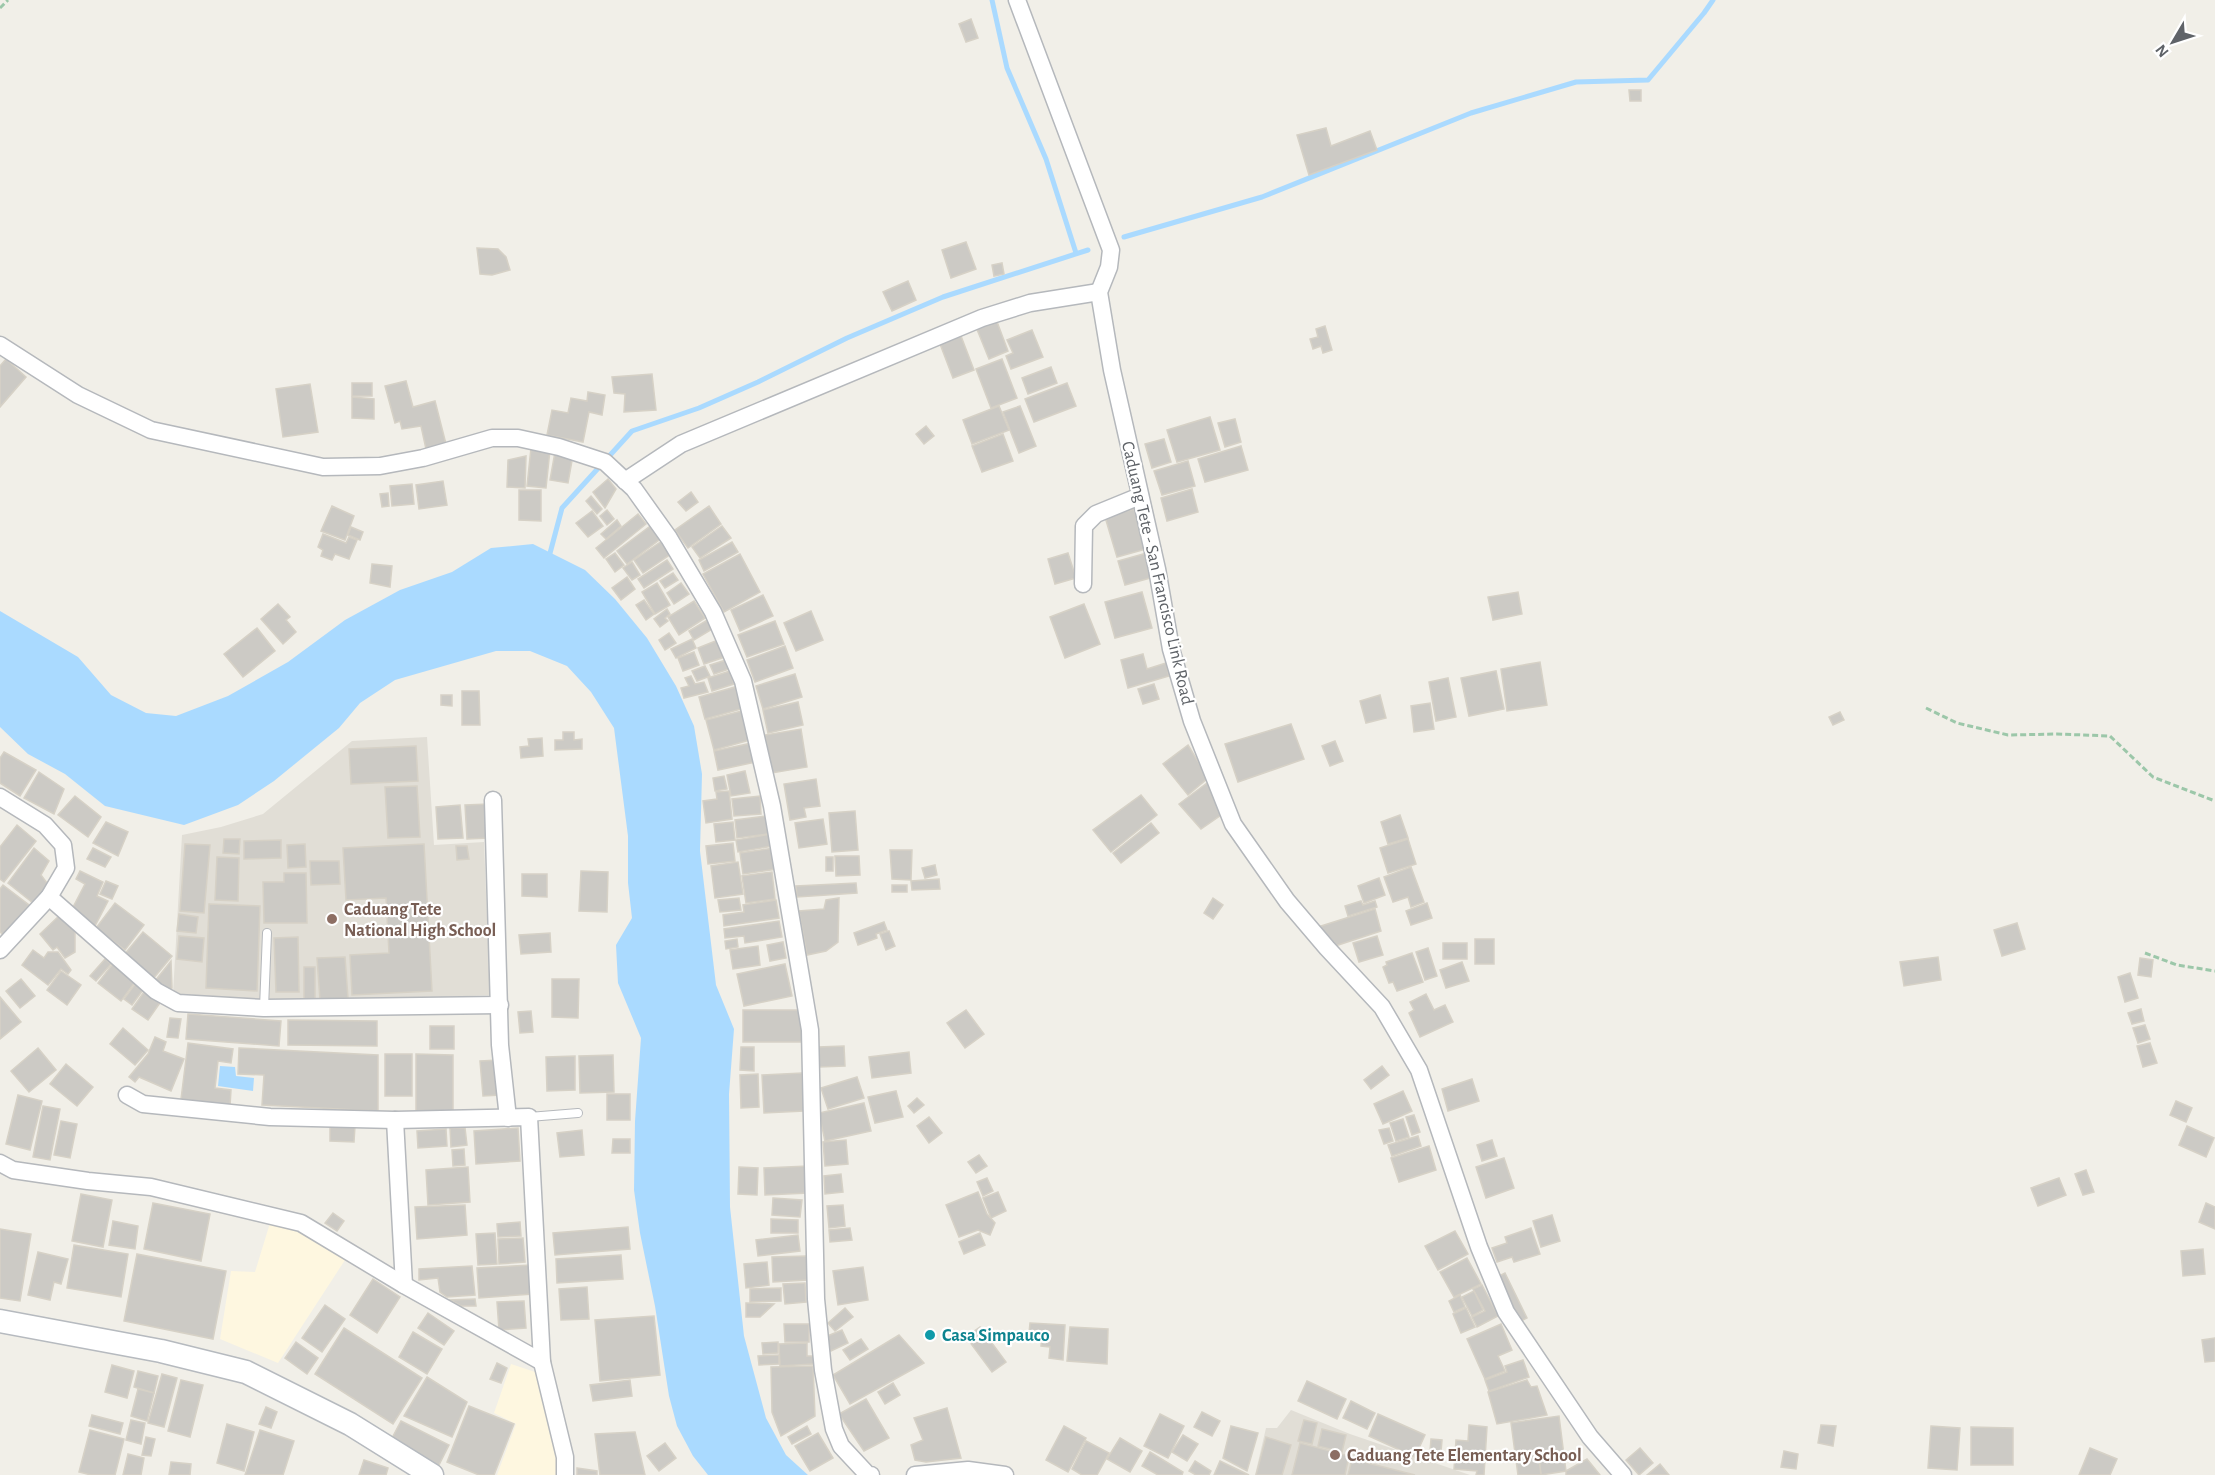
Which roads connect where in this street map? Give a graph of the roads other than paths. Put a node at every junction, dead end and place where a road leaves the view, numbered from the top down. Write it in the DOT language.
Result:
graph roads {
  1 [pos="1017,0"];
  2 [pos="1099,292"];
  3 [pos="0,345"];
  4 [pos="625,481"];
  5 [pos="1140,496"];
  6 [pos="1083,584"];
  7 [pos="0,797"];
  8 [pos="493,800"];
  9 [pos="49,897"];
  10 [pos="267,933"];
  11 [pos="1,947"];
  12 [pos="500,1005"];
  13 [pos="264,1008"];
  14 [pos="127,1095"];
  15 [pos="578,1113"];
  16 [pos="529,1117"];
  17 [pos="508,1119"];
  18 [pos="395,1120"];
  19 [pos="0,1163"];
  20 [pos="404,1285"];
  21 [pos="0,1321"];
  22 [pos="542,1362"];
  23 [pos="432,1475"];
  24 [pos="564,1475"];
  25 [pos="871,1475"];
  26 [pos="915,1475"];
  27 [pos="1005,1475"];
  28 [pos="1623,1475"];
  1 -- 2 [label="street, Caduang Tete - San Francisco Link Road"];
  2 -- 4 [label="street"];
  2 -- 5 [label="street, Caduang Tete - San Francisco Link Road"];
  3 -- 4 [label="street"];
  4 -- 25 [label="street"];
  5 -- 6 [label="street"];
  5 -- 28 [label="street, Caduang Tete - San Francisco Link Road"];
  7 -- 9 [label="street"];
  8 -- 12 [label="street"];
  9 -- 11 [label="street"];
  9 -- 13 [label="street"];
  10 -- 13 [label="lane"];
  12 -- 13 [label="street"];
  12 -- 17 [label="street"];
  14 -- 18 [label="street"];
  15 -- 16 [label="lane"];
  16 -- 17 [label="street"];
  16 -- 22 [label="street"];
  17 -- 18 [label="street"];
  18 -- 20 [label="street"];
  19 -- 20 [label="street"];
  20 -- 22 [label="street"];
  21 -- 23 [label="main road"];
  22 -- 24 [label="street"];
  26 -- 27 [label="street"];
}
